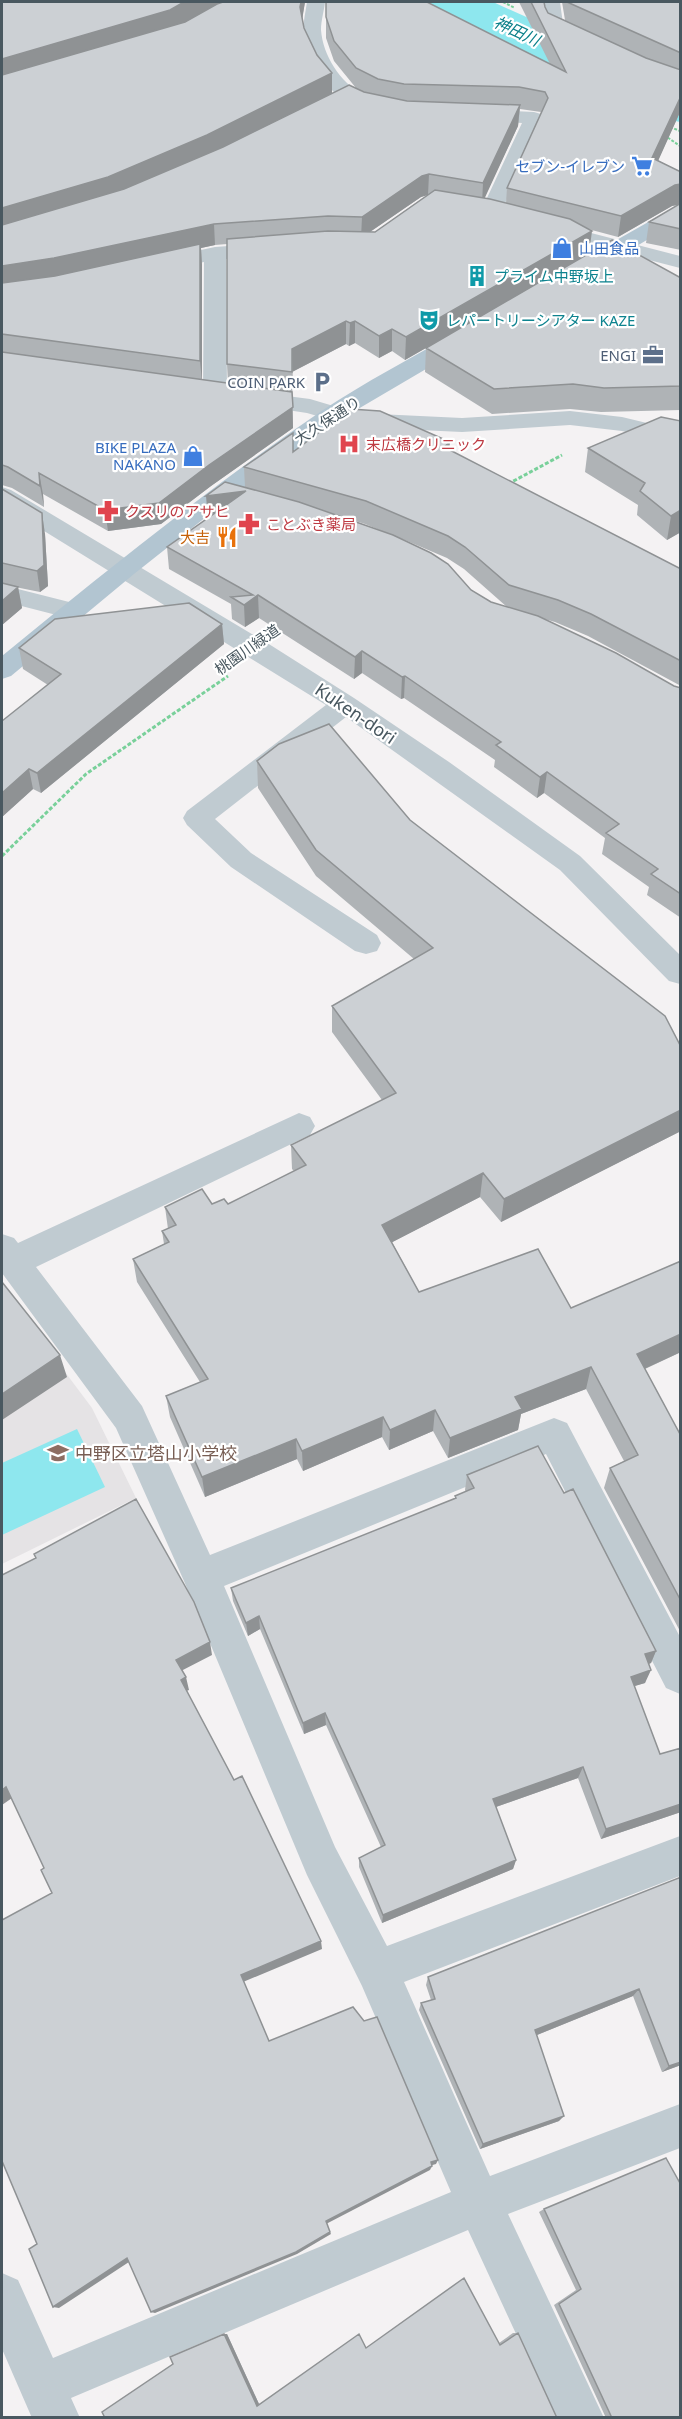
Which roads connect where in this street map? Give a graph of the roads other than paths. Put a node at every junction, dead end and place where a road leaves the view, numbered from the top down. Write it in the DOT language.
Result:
graph roads {
  1 [pos="316,2"];
  2 [pos="550,2"];
  3 [pos="597,47"];
  4 [pos="348,96"];
  5 [pos="328,106"];
  6 [pos="400,111"];
  7 [pos="455,115"];
  8 [pos="468,210"];
  9 [pos="681,212"];
  10 [pos="490,213"];
  11 [pos="621,246"];
  12 [pos="294,247"];
  13 [pos="215,254"];
  14 [pos="681,262"];
  15 [pos="136,271"];
  16 [pos="569,276"];
  17 [pos="487,324"];
  18 [pos="192,390"];
  19 [pos="215,393"];
  20 [pos="333,414"];
  21 [pos="681,438"];
  22 [pos="221,493"];
  23 [pos="2,495"];
  24 [pos="252,503"];
  25 [pos="125,568"];
  26 [pos="2,593"];
  27 [pos="72,611"];
  28 [pos="2,670"];
  29 [pos="345,704"];
  30 [pos="366,943"];
  31 [pos="681,973"];
  32 [pos="299,1126"];
  33 [pos="7,1255"];
  34 [pos="201,1577"];
  35 [pos="681,1675"];
  36 [pos="681,1856"];
  37 [pos="376,1971"];
  38 [pos="681,2126"];
  39 [pos="479,2204"];
  40 [pos="2,2296"];
  41 [pos="49,2402"];
  42 [pos="580,2418"];
  1 -- 4 [label="street"];
  2 -- 3 [label="street"];
  4 -- 5 [label="street"];
  4 -- 6 [label="street"];
  7 -- 10 [label="street"];
  8 -- 10 [label="street"];
  9 -- 11 [label="main road"];
  10 -- 11 [label="street"];
  11 -- 14 [label="street"];
  11 -- 16 [label="main road"];
  12 -- 13 [label="street"];
  13 -- 15 [label="street"];
  13 -- 19 [label="street"];
  17 -- 20 [label="main road, 大久保通り"];
  18 -- 19 [label="street"];
  19 -- 20 [label="street"];
  20 -- 21 [label="street"];
  20 -- 22 [label="main road, 大久保通り"];
  22 -- 24 [label="street"];
  22 -- 25 [label="main road, 大久保通り"];
  23 -- 25 [label="street, Kuken-dori"];
  25 -- 27 [label="main road, 大久保通り"];
  25 -- 29 [label="street, Kuken-dori"];
  26 -- 27 [label="street"];
  27 -- 28 [label="main road, 大久保通り"];
  29 -- 30 [label="street"];
  29 -- 31 [label="street, Kuken-dori"];
  32 -- 33 [label="street"];
  33 -- 34 [label="street"];
  34 -- 35 [label="street"];
  34 -- 37 [label="street"];
  36 -- 37 [label="street"];
  37 -- 39 [label="street"];
  38 -- 39 [label="street"];
  39 -- 41 [label="street"];
  39 -- 42 [label="street"];
  40 -- 41 [label="street"];
}
